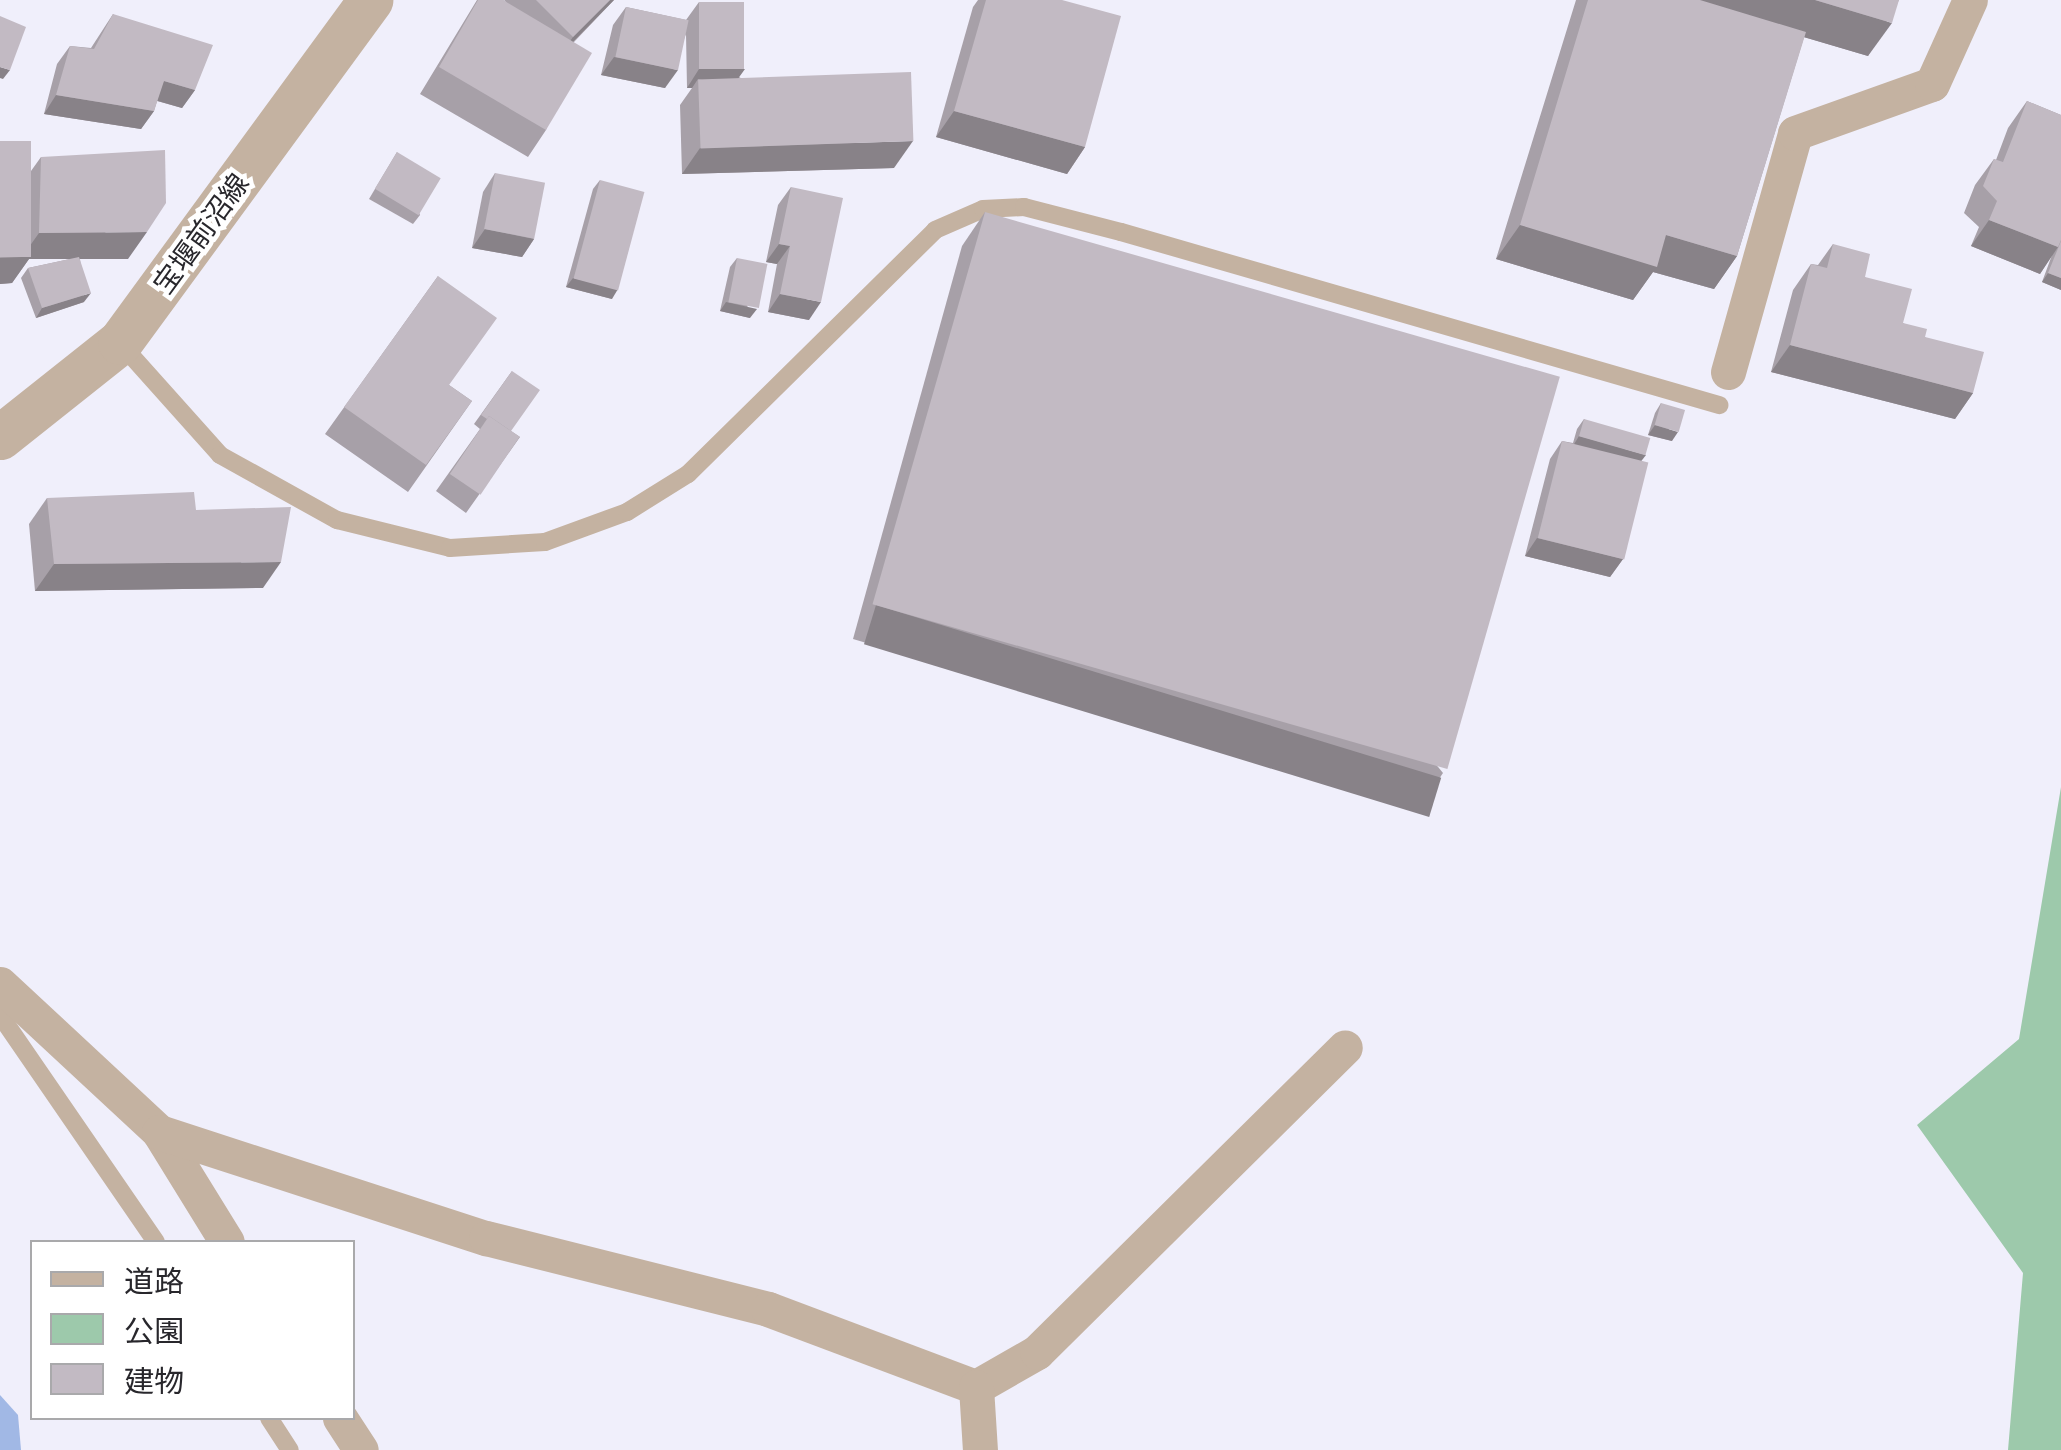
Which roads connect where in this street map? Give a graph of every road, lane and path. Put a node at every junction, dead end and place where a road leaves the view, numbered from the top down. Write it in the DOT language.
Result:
graph roads {
  1 [pos="370,0"];
  2 [pos="1970,0"];
  3 [pos="120,342"];
  4 [pos="1723,388"];
  5 [pos="0,437"];
  6 [pos="0,984"];
  7 [pos="0,1015"];
  8 [pos="1345,1047"];
  9 [pos="159,1132"];
  10 [pos="155,1240"];
  11 [pos="226,1240"];
  12 [pos="976,1387"];
  13 [pos="270,1420"];
  14 [pos="341,1420"];
  15 [pos="290,1450"];
  16 [pos="362,1450"];
  17 [pos="980,1450"];
  1 -- 3 [label="street, 宝堰前沼線"];
  2 -- 4 [label="street"];
  3 -- 4 [label="lane"];
  3 -- 5 [label="street, 宝堰前沼線"];
  6 -- 9 [label="street"];
  7 -- 10 [label="lane"];
  8 -- 12 [label="street"];
  9 -- 11 [label="street"];
  9 -- 12 [label="street"];
  12 -- 17 [label="street"];
  13 -- 15 [label="lane"];
  14 -- 16 [label="street"];
}
